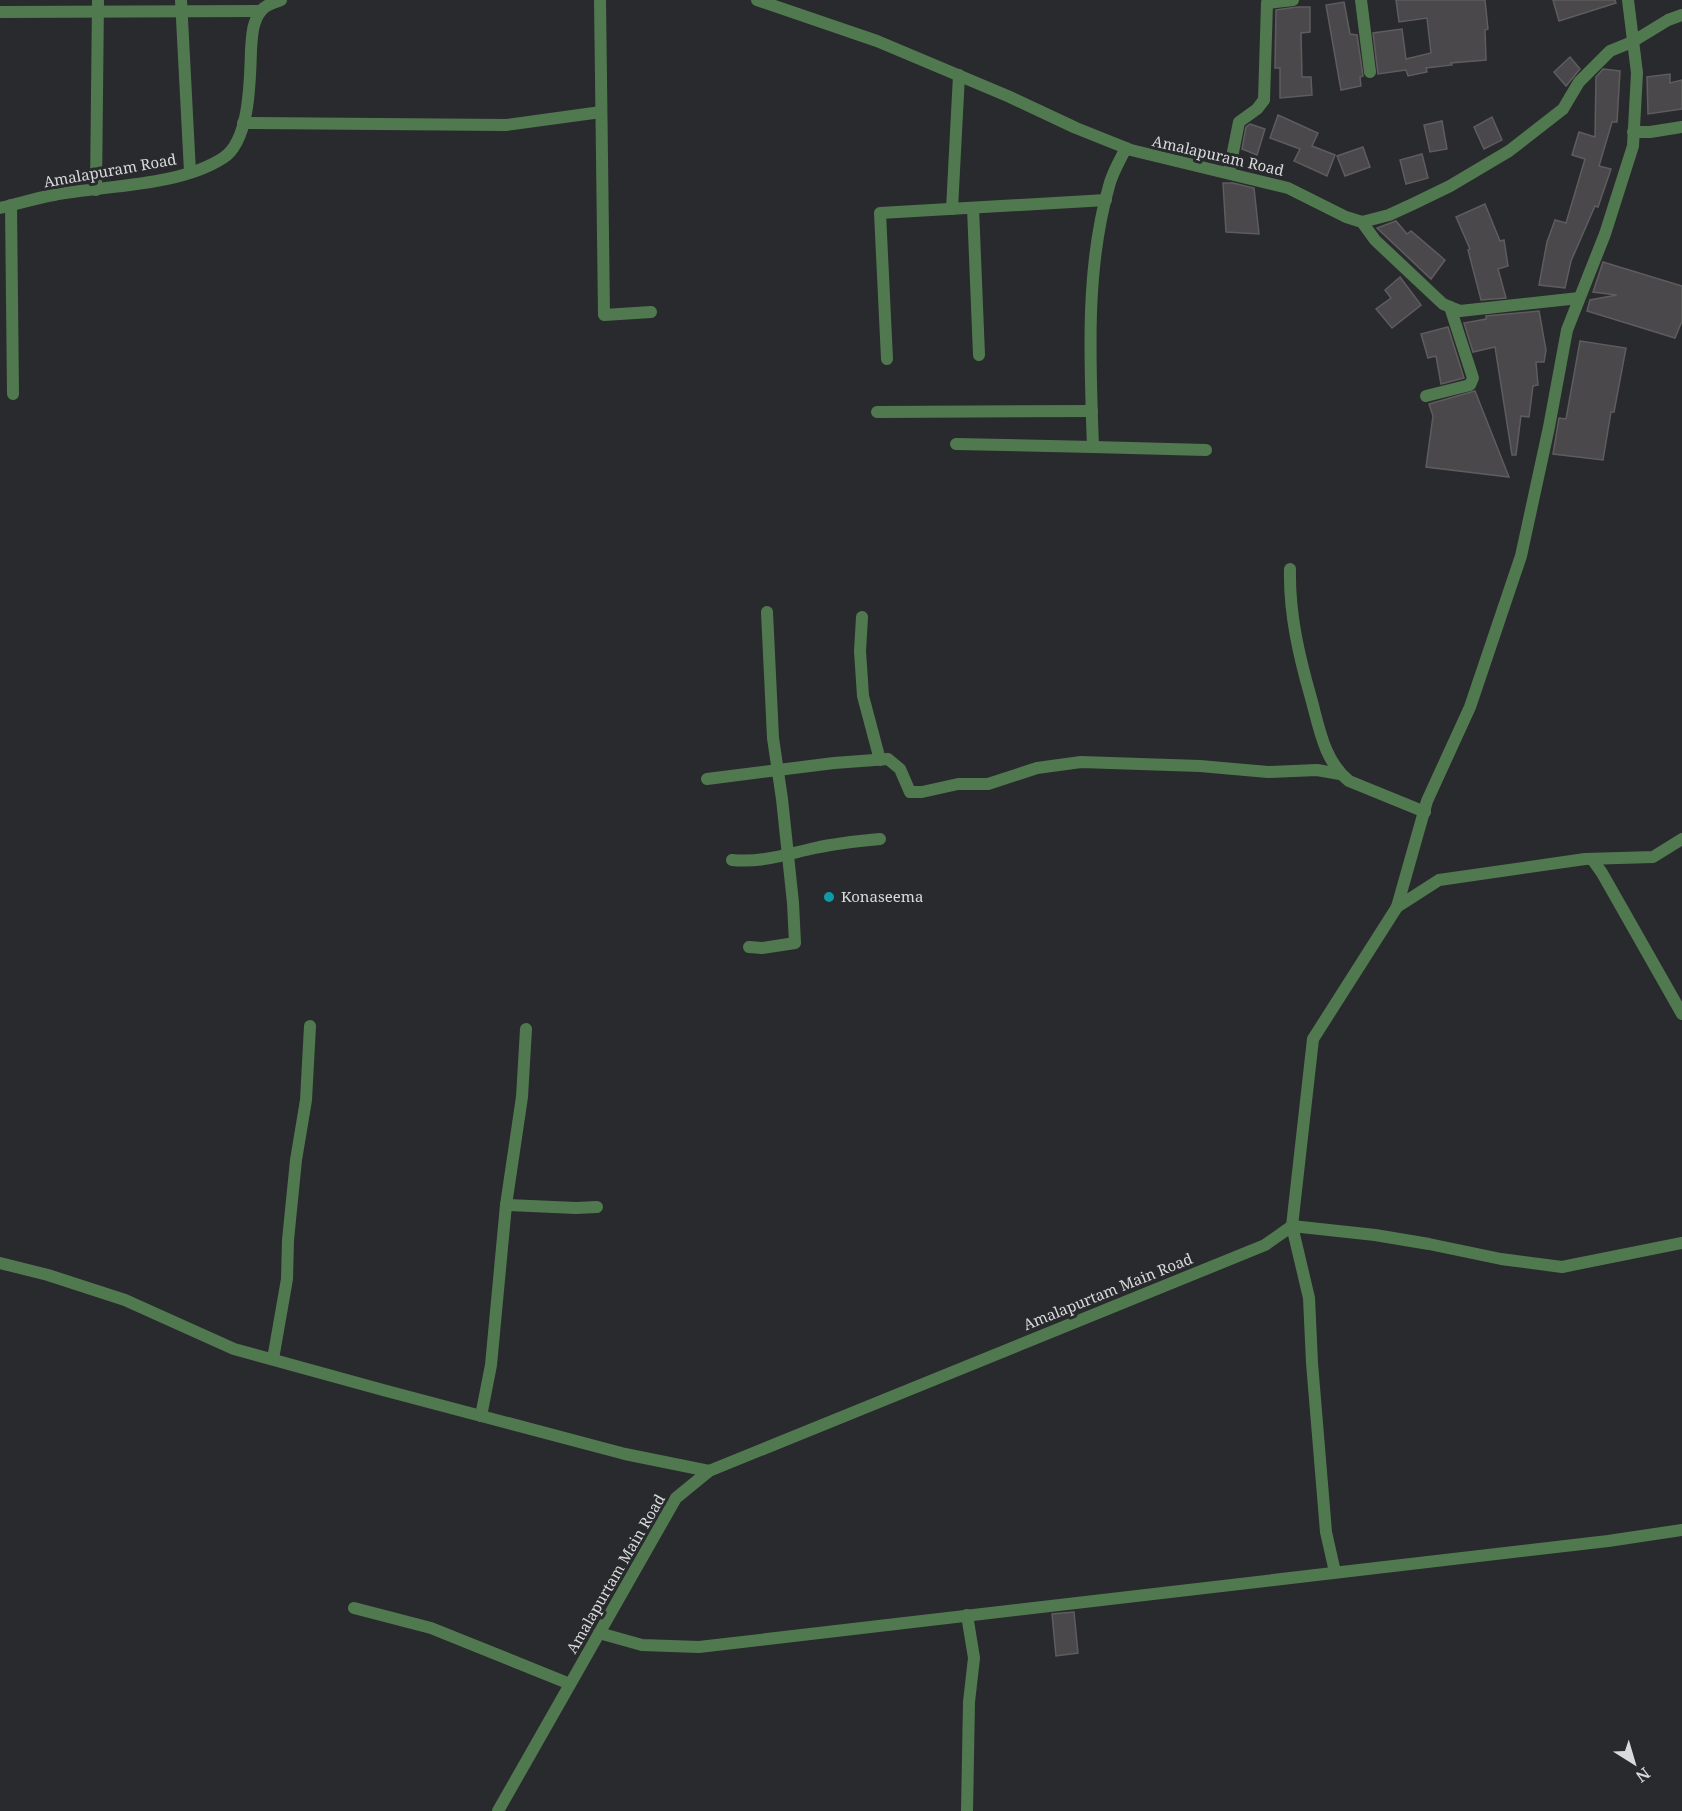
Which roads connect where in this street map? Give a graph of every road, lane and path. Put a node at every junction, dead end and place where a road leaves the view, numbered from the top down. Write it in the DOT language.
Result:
graph roads {
  1 [pos="281,0"];
  2 [pos="600,0"];
  3 [pos="757,0"];
  4 [pos="1293,0"];
  5 [pos="1361,0"];
  6 [pos="1628,0"];
  7 [pos="1267,2"];
  8 [pos="98,6"];
  9 [pos="182,6"];
  10 [pos="261,11"];
  11 [pos="0,12"];
  12 [pos="1682,15"];
  13 [pos="1632,42"];
  14 [pos="1370,72"];
  15 [pos="959,75"];
  16 [pos="601,112"];
  17 [pos="243,123"];
  18 [pos="1682,127"];
  19 [pos="1633,132"];
  20 [pos="1126,148"];
  21 [pos="190,172"];
  22 [pos="1229,172"];
  23 [pos="96,190"];
  24 [pos="1106,200"];
  25 [pos="5,206"];
  26 [pos="974,208"];
  27 [pos="952,209"];
  28 [pos="1362,222"];
  29 [pos="1579,298"];
  30 [pos="1450,307"];
  31 [pos="651,312"];
  32 [pos="979,355"];
  33 [pos="887,359"];
  34 [pos="13,394"];
  35 [pos="1426,396"];
  36 [pos="1092,411"];
  37 [pos="877,412"];
  38 [pos="956,444"];
  39 [pos="1092,447"];
  40 [pos="1206,450"];
  41 [pos="1290,569"];
  42 [pos="767,612"];
  43 [pos="862,617"];
  44 [pos="880,760"];
  45 [pos="779,770"];
  46 [pos="1340,774"];
  47 [pos="707,779"];
  48 [pos="1425,812"];
  49 [pos="880,838"];
  50 [pos="1682,839"];
  51 [pos="787,856"];
  52 [pos="1592,859"];
  53 [pos="732,860"];
  54 [pos="1397,907"];
  55 [pos="749,947"];
  56 [pos="1682,1014"];
  57 [pos="310,1026"];
  58 [pos="526,1029"];
  59 [pos="506,1205"];
  60 [pos="597,1207"];
  61 [pos="1292,1226"];
  62 [pos="1682,1243"];
  63 [pos="0,1263"];
  64 [pos="273,1359"];
  65 [pos="481,1416"];
  66 [pos="709,1471"];
  67 [pos="1682,1530"];
  68 [pos="1335,1572"];
  69 [pos="354,1608"];
  70 [pos="967,1615"];
  71 [pos="599,1633"];
  72 [pos="570,1684"];
  73 [pos="498,1811"];
  74 [pos="967,1811"];
  1 -- 10 [label="street"];
  2 -- 16 [label="street"];
  3 -- 15 [label="street, Amalapuram Road"];
  4 -- 7 [label="street"];
  5 -- 14 [label="street"];
  6 -- 13 [label="street"];
  7 -- 22 [label="street"];
  8 -- 9 [label="street"];
  8 -- 11 [label="street"];
  8 -- 23 [label="street"];
  9 -- 10 [label="street"];
  9 -- 21 [label="street"];
  10 -- 17 [label="street, Amalapuram Road"];
  12 -- 13 [label="street"];
  13 -- 19 [label="street"];
  13 -- 28 [label="street"];
  15 -- 20 [label="street, Amalapuram Road"];
  15 -- 27 [label="street"];
  16 -- 17 [label="street"];
  16 -- 31 [label="street"];
  17 -- 21 [label="street, Amalapuram Road"];
  18 -- 19 [label="street"];
  19 -- 29 [label="street"];
  20 -- 22 [label="street, Amalapuram Road"];
  20 -- 24 [label="street"];
  21 -- 23 [label="street, Amalapuram Road"];
  22 -- 28 [label="street, Amalapuram Road"];
  23 -- 25 [label="street, Amalapuram Road"];
  24 -- 26 [label="street"];
  24 -- 36 [label="street"];
  25 -- 34 [label="street"];
  26 -- 27 [label="street"];
  26 -- 32 [label="street"];
  27 -- 33 [label="street"];
  28 -- 30 [label="street"];
  29 -- 30 [label="street"];
  29 -- 48 [label="street"];
  30 -- 35 [label="street"];
  36 -- 37 [label="street"];
  36 -- 39 [label="street"];
  38 -- 39 [label="street"];
  39 -- 40 [label="street"];
  41 -- 46 [label="street"];
  42 -- 45 [label="street"];
  43 -- 44 [label="street"];
  44 -- 45 [label="street"];
  44 -- 46 [label="street"];
  45 -- 47 [label="street"];
  45 -- 51 [label="street"];
  46 -- 48 [label="street"];
  48 -- 54 [label="street"];
  49 -- 51 [label="street"];
  50 -- 52 [label="street"];
  51 -- 53 [label="street"];
  51 -- 55 [label="street"];
  52 -- 54 [label="street"];
  52 -- 56 [label="street"];
  54 -- 61 [label="street"];
  57 -- 64 [label="street"];
  58 -- 59 [label="street"];
  59 -- 60 [label="street"];
  59 -- 65 [label="street"];
  61 -- 62 [label="street"];
  61 -- 66 [label="street, Amalapurtam Main Road"];
  61 -- 68 [label="street"];
  63 -- 64 [label="street"];
  64 -- 65 [label="street"];
  65 -- 66 [label="street"];
  66 -- 71 [label="street, Amalapurtam Main Road"];
  67 -- 68 [label="street"];
  68 -- 70 [label="street"];
  69 -- 72 [label="street"];
  70 -- 71 [label="street"];
  70 -- 74 [label="street"];
  71 -- 72 [label="street, Amalapurtam Main Road"];
  72 -- 73 [label="street, Amalapurtam Main Road"];
}
